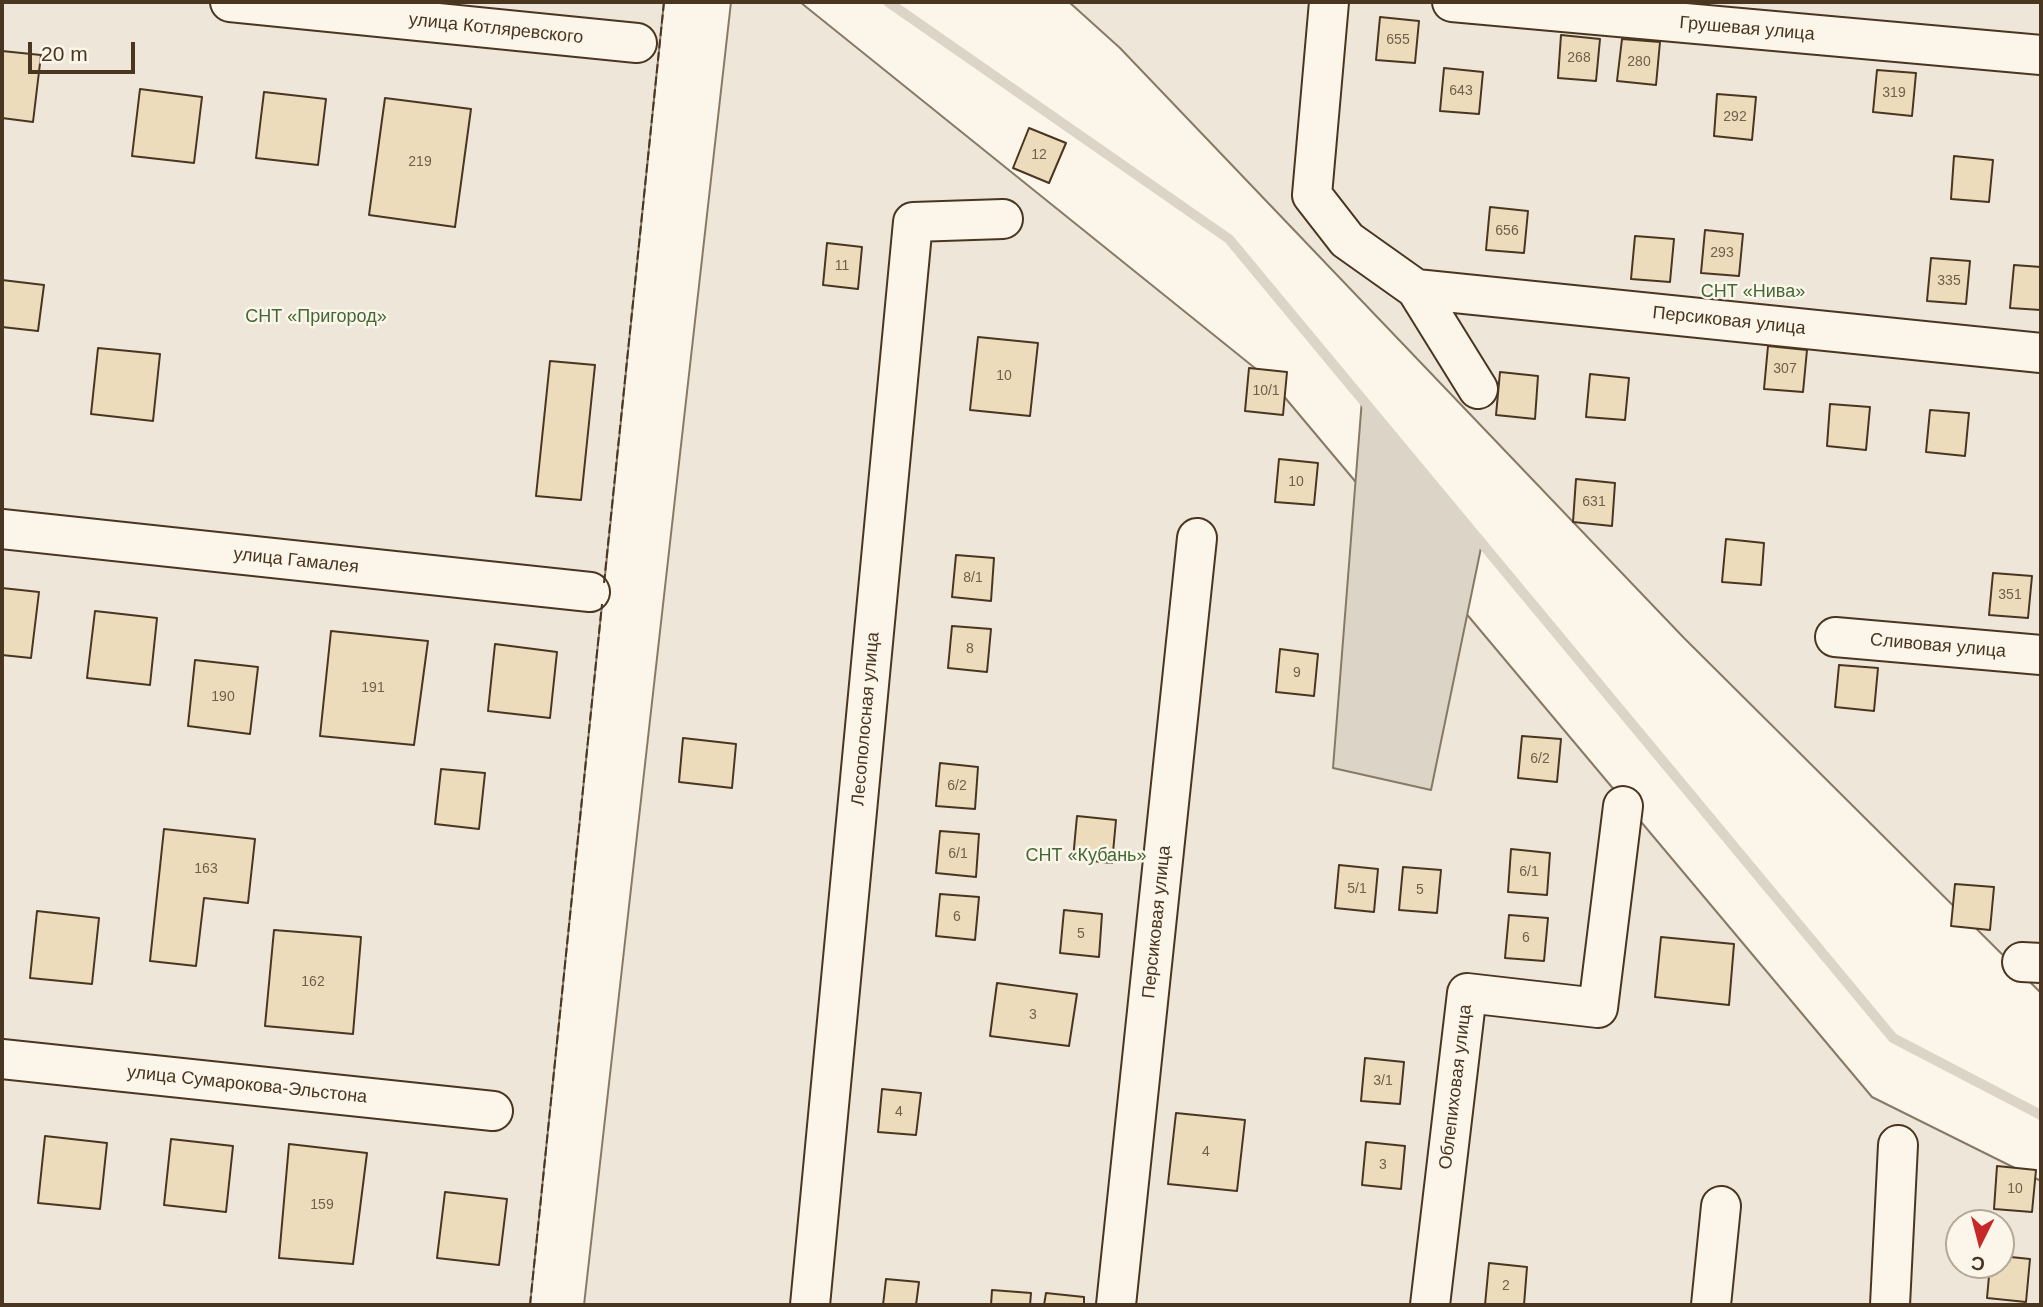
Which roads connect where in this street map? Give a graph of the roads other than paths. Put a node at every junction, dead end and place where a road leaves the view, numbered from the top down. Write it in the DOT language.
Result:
graph roads {
  1 [pos="230,2"];
  2 [pos="1329,2"];
  3 [pos="1452,2"];
  4 [pos="637,43"];
  5 [pos="2041,55"];
  6 [pos="1003,219"];
  7 [pos="1416,289"];
  8 [pos="2041,353"];
  9 [pos="1478,388"];
  10 [pos="2,529"];
  11 [pos="1197,538"];
  12 [pos="590,592"];
  13 [pos="1835,637"];
  14 [pos="2041,655"];
  15 [pos="1623,806"];
  16 [pos="2,1059"];
  17 [pos="493,1111"];
  18 [pos="1898,1145"];
  19 [pos="1721,1206"];
  20 [pos="810,1305"];
  21 [pos="1116,1305"];
  22 [pos="1430,1305"];
  23 [pos="1711,1305"];
  24 [pos="1890,1305"];
  1 -- 4 [label="street, улица Котляревского"];
  2 -- 7 [label="street"];
  3 -- 5 [label="street, Грушевая улица"];
  6 -- 20 [label="street, Лесополосная улица"];
  7 -- 8 [label="street, Персиковая улица"];
  7 -- 9 [label="street"];
  10 -- 12 [label="street, улица Гамалея"];
  11 -- 21 [label="street, Персиковая улица"];
  13 -- 14 [label="street, Сливовая улица"];
  15 -- 22 [label="street, Облепиховая улица"];
  16 -- 17 [label="street, улица Сумарокова-Эльстона"];
  18 -- 24 [label="street"];
  19 -- 23 [label="street"];
}
